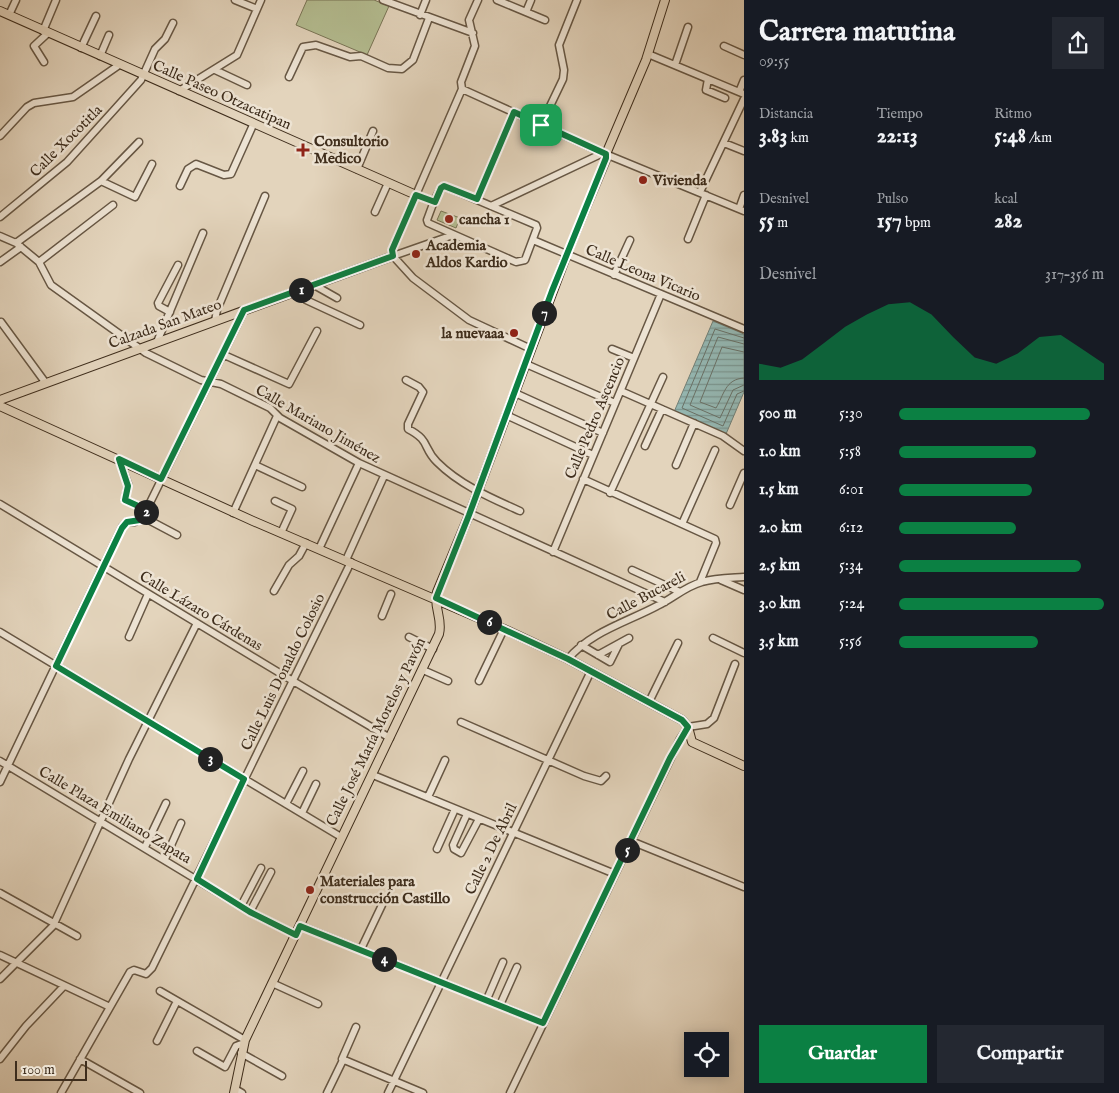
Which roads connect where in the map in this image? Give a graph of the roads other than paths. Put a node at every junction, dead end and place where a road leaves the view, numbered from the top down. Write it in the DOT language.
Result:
graph roads {
  1 [pos="16,0"];
  2 [pos="56,0"];
  3 [pos="235,0"];
  4 [pos="261,0"];
  5 [pos="384,0"];
  6 [pos="426,0"];
  7 [pos="478,0"];
  8 [pos="497,0"];
  9 [pos="531,0"];
  10 [pos="665,0"];
  11 [pos="576,2"];
  12 [pos="257,9"];
  13 [pos="0,11"];
  14 [pos="526,12"];
  15 [pos="9,15"];
  16 [pos="420,15"];
  17 [pos="96,16"];
  18 [pos="429,18"];
  19 [pos="545,20"];
  20 [pos="173,23"];
  21 [pos="688,27"];
  22 [pos="46,32"];
  23 [pos="473,33"];
  24 [pos="109,35"];
  25 [pos="724,46"];
  26 [pos="82,48"];
  27 [pos="648,54"];
  28 [pos="744,55"];
  29 [pos="100,56"];
  30 [pos="44,62"];
  31 [pos="119,65"];
  32 [pos="675,65"];
  33 [pos="215,70"];
  34 [pos="143,75"];
  35 [pos="290,77"];
  36 [pos="708,79"];
  37 [pos="744,80"];
  38 [pos="248,85"];
  39 [pos="462,89"];
  40 [pos="179,92"];
  41 [pos="741,93"];
  42 [pos="725,98"];
  43 [pos="744,99"];
  44 [pos="514,112"];
  45 [pos="254,124"];
  46 [pos="541,125"];
  47 [pos="372,131"];
  48 [pos="0,136"];
  49 [pos="139,142"];
  50 [pos="724,143"];
  51 [pos="744,151"];
  52 [pos="604,153"];
  53 [pos="152,164"];
  54 [pos="357,169"];
  55 [pos="101,181"];
  56 [pos="388,183"];
  57 [pos="180,186"];
  58 [pos="703,194"];
  59 [pos="416,195"];
  60 [pos="266,196"];
  61 [pos="744,196"];
  62 [pos="477,199"];
  63 [pos="435,202"];
  64 [pos="113,205"];
  65 [pos="491,206"];
  66 [pos="741,210"];
  67 [pos="375,212"];
  68 [pos="0,217"];
  69 [pos="202,233"];
  70 [pos="453,234"];
  71 [pos="0,236"];
  72 [pos="688,239"];
  73 [pos="533,240"];
  74 [pos="630,240"];
  75 [pos="19,245"];
  76 [pos="568,254"];
  77 [pos="393,256"];
  78 [pos="0,262"];
  79 [pos="39,262"];
  80 [pos="178,265"];
  81 [pos="614,275"];
  82 [pos="314,285"];
  83 [pos="297,292"];
  84 [pos="661,294"];
  85 [pos="337,298"];
  86 [pos="244,310"];
  87 [pos="170,312"];
  88 [pos="215,321"];
  89 [pos="0,322"];
  90 [pos="360,325"];
  91 [pos="744,329"];
  92 [pos="316,331"];
  93 [pos="157,342"];
  94 [pos="140,348"];
  95 [pos="531,349"];
  96 [pos="612,349"];
  97 [pos="222,354"];
  98 [pos="634,358"];
  99 [pos="526,364"];
  100 [pos="663,378"];
  101 [pos="406,380"];
  102 [pos="45,382"];
  103 [pos="208,382"];
  104 [pos="621,391"];
  105 [pos="515,393"];
  106 [pos="0,400"];
  107 [pos="615,403"];
  108 [pos="649,404"];
  109 [pos="0,406"];
  110 [pos="662,409"];
  111 [pos="506,415"];
  112 [pos="277,416"];
  113 [pos="694,423"];
  114 [pos="603,433"];
  115 [pos="645,446"];
  116 [pos="715,450"];
  117 [pos="744,451"];
  118 [pos="593,455"];
  119 [pos="119,459"];
  120 [pos="359,464"];
  121 [pos="255,465"];
  122 [pos="676,465"];
  123 [pos="744,473"];
  124 [pos="384,476"];
  125 [pos="161,479"];
  126 [pos="583,479"];
  127 [pos="302,487"];
  128 [pos="478,491"];
  129 [pos="610,493"];
  130 [pos="275,501"];
  131 [pos="0,504"];
  132 [pos="730,505"];
  133 [pos="147,510"];
  134 [pos="520,511"];
  135 [pos="233,512"];
  136 [pos="469,515"];
  137 [pos="143,517"];
  138 [pos="682,524"];
  139 [pos="281,533"];
  140 [pos="177,535"];
  141 [pos="306,544"];
  142 [pos="319,549"];
  143 [pos="553,552"];
  144 [pos="348,561"];
  145 [pos="104,567"];
  146 [pos="632,570"];
  147 [pos="744,577"];
  148 [pos="720,579"];
  149 [pos="700,582"];
  150 [pos="274,590"];
  151 [pos="744,590"];
  152 [pos="680,592"];
  153 [pos="148,594"];
  154 [pos="392,594"];
  155 [pos="436,598"];
  156 [pos="664,602"];
  157 [pos="382,616"];
  158 [pos="197,623"];
  159 [pos="504,629"];
  160 [pos="0,632"];
  161 [pos="129,637"];
  162 [pos="408,637"];
  163 [pos="629,638"];
  164 [pos="713,638"];
  165 [pos="678,643"];
  166 [pos="619,644"];
  167 [pos="581,645"];
  168 [pos="433,649"];
  169 [pos="744,653"];
  170 [pos="598,655"];
  171 [pos="568,659"];
  172 [pos="735,664"];
  173 [pos="56,666"];
  174 [pos="423,670"];
  175 [pos="591,671"];
  176 [pos="293,681"];
  177 [pos="448,681"];
  178 [pos="479,681"];
  179 [pos="650,702"];
  180 [pos="148,722"];
  181 [pos="460,722"];
  182 [pos="688,727"];
  183 [pos="390,738"];
  184 [pos="445,760"];
  185 [pos="548,760"];
  186 [pos="0,761"];
  187 [pos="8,765"];
  188 [pos="744,766"];
  189 [pos="303,771"];
  190 [pos="372,775"];
  191 [pos="606,776"];
  192 [pos="244,779"];
  193 [pos="0,782"];
  194 [pos="316,784"];
  195 [pos="428,797"];
  196 [pos="166,803"];
  197 [pos="286,804"];
  198 [pos="455,809"];
  199 [pos="302,813"];
  200 [pos="468,814"];
  201 [pos="479,819"];
  202 [pos="101,820"];
  203 [pos="181,822"];
  204 [pos="513,832"];
  205 [pos="341,837"];
  206 [pos="631,841"];
  207 [pos="145,847"];
  208 [pos="437,849"];
  209 [pos="165,859"];
  210 [pos="261,868"];
  211 [pos="271,872"];
  212 [pos="615,874"];
  213 [pos="197,879"];
  214 [pos="744,887"];
  215 [pos="0,893"];
  216 [pos="382,905"];
  217 [pos="240,906"];
  218 [pos="250,912"];
  219 [pos="54,924"];
  220 [pos="300,926"];
  221 [pos="296,935"];
  222 [pos="77,936"];
  223 [pos="361,950"];
  224 [pos="0,955"];
  225 [pos="15,962"];
  226 [pos="503,962"];
  227 [pos="517,967"];
  228 [pos="0,979"];
  229 [pos="441,981"];
  230 [pos="272,983"];
  231 [pos="64,986"];
  232 [pos="160,991"];
  233 [pos="487,999"];
  234 [pos="177,1001"];
  235 [pos="318,1004"];
  236 [pos="500,1005"];
  237 [pos="110,1007"];
  238 [pos="543,1023"];
  239 [pos="356,1027"];
  240 [pos="157,1041"];
  241 [pos="244,1042"];
  242 [pos="197,1052"];
  243 [pos="241,1053"];
  244 [pos="0,1058"];
  245 [pos="80,1059"];
  246 [pos="343,1060"];
  247 [pos="282,1076"];
  248 [pos="393,1081"];
  249 [pos="237,1092"];
  250 [pos="61,1093"];
  251 [pos="140,1093"];
  252 [pos="326,1093"];
  253 [pos="388,1093"];
  254 [pos="423,1093"];
  255 [pos="510,1093"];
  1 -- 15 [label="street"];
  2 -- 22 [label="street"];
  3 -- 12 [label="street"];
  4 -- 12 [label="street"];
  5 -- 16 [label="street"];
  6 -- 16 [label="street"];
  7 -- 23 [label="street"];
  8 -- 14 [label="street"];
  9 -- 14 [label="street"];
  10 -- 27 [label="main road"];
  11 -- 46 [label="street"];
  12 -- 33 [label="street"];
  13 -- 15 [label="main road, Calle Paseo Otzacatipan"];
  14 -- 19 [label="street"];
  15 -- 22 [label="main road, Calle Paseo Otzacatipan"];
  16 -- 18 [label="street"];
  17 -- 26 [label="street"];
  18 -- 23 [label="street"];
  18 -- 35 [label="street"];
  20 -- 34 [label="street, Calle Xocotitla"];
  21 -- 32 [label="street"];
  22 -- 26 [label="main road, Calle Paseo Otzacatipan"];
  22 -- 30 [label="street"];
  23 -- 39 [label="street"];
  24 -- 29 [label="street"];
  25 -- 28 [label="street"];
  26 -- 29 [label="main road, Calle Paseo Otzacatipan"];
  27 -- 32 [label="street"];
  27 -- 52 [label="main road"];
  29 -- 31 [label="main road, Calle Paseo Otzacatipan"];
  31 -- 34 [label="main road, Calle Paseo Otzacatipan"];
  31 -- 48 [label="street"];
  32 -- 36 [label="street"];
  33 -- 38 [label="street"];
  33 -- 40 [label="street"];
  34 -- 40 [label="main road, Calle Paseo Otzacatipan"];
  34 -- 68 [label="street, Calle Xocotitla"];
  36 -- 41 [label="street"];
  36 -- 42 [label="street"];
  37 -- 41 [label="street"];
  39 -- 44 [label="street"];
  39 -- 59 [label="street"];
  40 -- 45 [label="main road, Calle Paseo Otzacatipan"];
  43 -- 50 [label="street"];
  44 -- 46 [label="street"];
  44 -- 62 [label="street"];
  45 -- 54 [label="main road, Calle Paseo Otzacatipan"];
  45 -- 57 [label="street"];
  46 -- 52 [label="street"];
  47 -- 54 [label="street"];
  49 -- 55 [label="street"];
  50 -- 51 [label="street"];
  50 -- 58 [label="street"];
  52 -- 58 [label="street"];
  52 -- 65 [label="street"];
  52 -- 76 [label="street"];
  53 -- 55 [label="street"];
  54 -- 56 [label="main road, Calle Paseo Otzacatipan"];
  55 -- 75 [label="street"];
  56 -- 59 [label="main road, Calle Paseo Otzacatipan"];
  56 -- 67 [label="street"];
  58 -- 66 [label="street"];
  58 -- 72 [label="street"];
  59 -- 63 [label="street, Calle Paseo Otzacatipan"];
  59 -- 77 [label="street"];
  60 -- 88 [label="street"];
  61 -- 66 [label="street"];
  62 -- 63 [label="street"];
  62 -- 65 [label="street"];
  63 -- 70 [label="street"];
  64 -- 79 [label="street"];
  65 -- 73 [label="street"];
  69 -- 87 [label="street"];
  70 -- 73 [label="street"];
  70 -- 77 [label="street, Calzada San Mateo"];
  71 -- 75 [label="street, Calle Mariano Jiménez"];
  73 -- 76 [label="street, Calle Leona Vicario"];
  74 -- 81 [label="street"];
  75 -- 78 [label="street"];
  75 -- 79 [label="street, Calle Mariano Jiménez"];
  76 -- 81 [label="street, Calle Leona Vicario"];
  76 -- 95 [label="main road"];
  77 -- 82 [label="main road, Calzada San Mateo"];
  77 -- 95 [label="street"];
  79 -- 94 [label="street, Calle Mariano Jiménez"];
  80 -- 87 [label="street"];
  81 -- 84 [label="street, Calle Leona Vicario"];
  82 -- 83 [label="main road, Calzada San Mateo"];
  82 -- 85 [label="street"];
  83 -- 86 [label="main road, Calzada San Mateo"];
  83 -- 90 [label="street"];
  84 -- 91 [label="street, Calle Leona Vicario"];
  84 -- 98 [label="street, Calle Pedro Ascencio"];
  86 -- 88 [label="main road, Calzada San Mateo"];
  86 -- 97 [label="street"];
  87 -- 93 [label="street"];
  88 -- 93 [label="main road, Calzada San Mateo"];
  89 -- 102 [label="street"];
  92 -- 97 [label="street"];
  93 -- 94 [label="main road, Calzada San Mateo"];
  94 -- 102 [label="main road, Calzada San Mateo"];
  94 -- 103 [label="street, Calle Mariano Jiménez"];
  95 -- 99 [label="main road"];
  96 -- 98 [label="street"];
  97 -- 103 [label="street"];
  98 -- 104 [label="street, Calle Pedro Ascencio"];
  99 -- 105 [label="main road"];
  99 -- 107 [label="street"];
  100 -- 108 [label="street"];
  101 -- 128 [label="street"];
  102 -- 106 [label="main road, Calzada San Mateo"];
  103 -- 112 [label="street, Calle Mariano Jiménez"];
  103 -- 125 [label="street"];
  104 -- 107 [label="street, Calle Pedro Ascencio"];
  104 -- 108 [label="street"];
  105 -- 111 [label="main road"];
  105 -- 114 [label="street"];
  107 -- 114 [label="street, Calle Pedro Ascencio"];
  108 -- 110 [label="street"];
  108 -- 129 [label="street"];
  109 -- 119 [label="main road"];
  110 -- 113 [label="street"];
  110 -- 115 [label="street"];
  111 -- 118 [label="street"];
  111 -- 128 [label="main road"];
  112 -- 120 [label="street, Calle Mariano Jiménez"];
  112 -- 121 [label="street"];
  113 -- 117 [label="street"];
  113 -- 122 [label="street"];
  114 -- 118 [label="street, Calle Pedro Ascencio"];
  116 -- 138 [label="street"];
  118 -- 126 [label="street, Calle Pedro Ascencio"];
  119 -- 125 [label="main road"];
  119 -- 133 [label="street"];
  120 -- 124 [label="street, Calle Mariano Jiménez"];
  120 -- 142 [label="street"];
  121 -- 127 [label="street"];
  121 -- 135 [label="street"];
  123 -- 132 [label="street"];
  124 -- 136 [label="street, Calle Mariano Jiménez"];
  124 -- 144 [label="street, Calle Luis Donaldo Colosio"];
  125 -- 133 [label="street"];
  125 -- 135 [label="main road"];
  126 -- 129 [label="street"];
  126 -- 143 [label="street, Calle Pedro Ascencio"];
  128 -- 134 [label="street"];
  128 -- 136 [label="main road"];
  129 -- 138 [label="street"];
  130 -- 139 [label="street"];
  131 -- 145 [label="street, Calle Lázaro Cárdenas"];
  133 -- 137 [label="street"];
  135 -- 139 [label="main road"];
  136 -- 143 [label="street, Calle Mariano Jiménez"];
  136 -- 155 [label="main road"];
  137 -- 140 [label="street"];
  137 -- 145 [label="street"];
  138 -- 149 [label="street"];
  139 -- 141 [label="main road"];
  141 -- 142 [label="main road"];
  141 -- 150 [label="street"];
  142 -- 144 [label="main road"];
  143 -- 156 [label="street, Calle Mariano Jiménez"];
  144 -- 155 [label="main road"];
  144 -- 176 [label="street, Calle Luis Donaldo Colosio"];
  145 -- 153 [label="street, Calle Lázaro Cárdenas"];
  145 -- 173 [label="street"];
  146 -- 152 [label="street"];
  147 -- 148 [label="street, Calle Bucareli"];
  148 -- 149 [label="street, Calle Bucareli"];
  148 -- 151 [label="street"];
  149 -- 152 [label="street, Calle Bucareli"];
  152 -- 156 [label="street, Calle Bucareli"];
  153 -- 158 [label="street, Calle Lázaro Cárdenas"];
  153 -- 161 [label="street"];
  154 -- 157 [label="street"];
  155 -- 159 [label="main road"];
  155 -- 168 [label="main road, Calle José María Morelos y Pavón"];
  156 -- 167 [label="street, Calle Bucareli"];
  158 -- 176 [label="street, Calle Lázaro Cárdenas"];
  158 -- 180 [label="street"];
  159 -- 171 [label="main road"];
  159 -- 178 [label="street"];
  160 -- 173 [label="street"];
  162 -- 168 [label="street"];
  163 -- 166 [label="street"];
  164 -- 169 [label="street"];
  165 -- 179 [label="street"];
  166 -- 170 [label="street"];
  166 -- 170 [label="street"];
  167 -- 170 [label="street"];
  167 -- 171 [label="street, Calle Bucareli"];
  168 -- 174 [label="main road, Calle José María Morelos y Pavón"];
  171 -- 175 [label="main road"];
  172 -- 182 [label="street"];
  173 -- 180 [label="street"];
  173 -- 187 [label="street"];
  174 -- 177 [label="street"];
  174 -- 183 [label="main road, Calle José María Morelos y Pavón"];
  175 -- 179 [label="main road"];
  175 -- 185 [label="street, Calle 2 De Abril"];
  176 -- 183 [label="street, Calle Lázaro Cárdenas"];
  176 -- 192 [label="street, Calle Luis Donaldo Colosio"];
  179 -- 182 [label="main road"];
  180 -- 192 [label="street"];
  180 -- 202 [label="street"];
  181 -- 185 [label="street"];
  182 -- 188 [label="main road"];
  182 -- 206 [label="street"];
  183 -- 190 [label="main road, Calle José María Morelos y Pavón"];
  184 -- 195 [label="street"];
  185 -- 191 [label="street"];
  185 -- 204 [label="street, Calle 2 De Abril"];
  186 -- 187 [label="street, Calle Plaza Emiliano Zapata"];
  187 -- 193 [label="street"];
  187 -- 202 [label="street, Calle Plaza Emiliano Zapata"];
  189 -- 197 [label="street"];
  190 -- 195 [label="street"];
  190 -- 205 [label="main road, Calle José María Morelos y Pavón"];
  192 -- 197 [label="street"];
  192 -- 213 [label="street, Calle Luis Donaldo Colosio"];
  194 -- 199 [label="street"];
  195 -- 198 [label="street"];
  196 -- 207 [label="street"];
  197 -- 199 [label="street"];
  198 -- 200 [label="street"];
  198 -- 208 [label="street"];
  199 -- 205 [label="street"];
  200 -- 201 [label="street"];
  200 -- 201 [label="street"];
  201 -- 204 [label="street"];
  202 -- 207 [label="street, Calle Plaza Emiliano Zapata"];
  202 -- 219 [label="street"];
  203 -- 209 [label="street"];
  204 -- 212 [label="street"];
  204 -- 229 [label="street, Calle 2 De Abril"];
  205 -- 220 [label="main road, Calle José María Morelos y Pavón"];
  206 -- 212 [label="street"];
  206 -- 214 [label="street"];
  207 -- 209 [label="street, Calle Plaza Emiliano Zapata"];
  209 -- 213 [label="street, Calle Plaza Emiliano Zapata"];
  210 -- 217 [label="street"];
  211 -- 218 [label="street"];
  212 -- 238 [label="street"];
  213 -- 217 [label="street, Calle Plaza Emiliano Zapata"];
  213 -- 237 [label="street, Calle Luis Donaldo Colosio"];
  215 -- 219 [label="street"];
  216 -- 223 [label="street"];
  217 -- 218 [label="street, Calle Plaza Emiliano Zapata"];
  218 -- 221 [label="street, Calle Plaza Emiliano Zapata"];
  219 -- 222 [label="street"];
  219 -- 225 [label="street"];
  220 -- 221 [label="main road, Calle José María Morelos y Pavón"];
  220 -- 223 [label="street"];
  221 -- 230 [label="main road, Calle José María Morelos y Pavón"];
  223 -- 229 [label="street"];
  224 -- 225 [label="street"];
  225 -- 228 [label="street"];
  225 -- 231 [label="street"];
  226 -- 233 [label="street"];
  227 -- 236 [label="street"];
  229 -- 233 [label="street"];
  229 -- 248 [label="street, Calle 2 De Abril"];
  230 -- 235 [label="street"];
  230 -- 241 [label="main road, Calle José María Morelos y Pavón"];
  231 -- 237 [label="street"];
  231 -- 244 [label="street"];
  232 -- 234 [label="street"];
  233 -- 236 [label="street"];
  234 -- 240 [label="street"];
  234 -- 241 [label="street"];
  236 -- 238 [label="street"];
  237 -- 245 [label="street, Calle Luis Donaldo Colosio"];
  238 -- 255 [label="street"];
  239 -- 246 [label="street"];
  241 -- 242 [label="street"];
  241 -- 243 [label="main road, Calle José María Morelos y Pavón"];
  243 -- 247 [label="street"];
  243 -- 249 [label="main road, Calle José María Morelos y Pavón"];
  245 -- 250 [label="street, Calle Luis Donaldo Colosio"];
  245 -- 251 [label="street"];
  246 -- 248 [label="street"];
  246 -- 252 [label="street"];
  248 -- 253 [label="street, Calle 2 De Abril"];
  248 -- 254 [label="street"];
}
